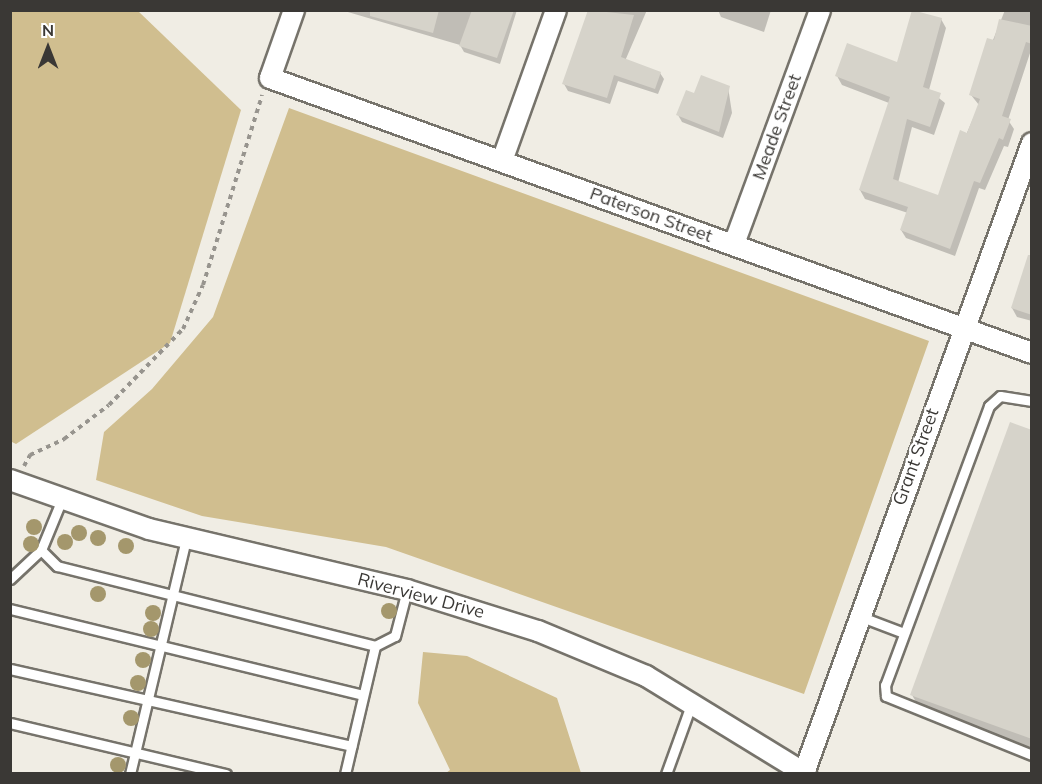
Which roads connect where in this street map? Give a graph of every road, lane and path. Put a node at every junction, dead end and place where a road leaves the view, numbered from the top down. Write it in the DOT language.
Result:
graph roads {
  1 [pos="294,10"];
  2 [pos="556,10"];
  3 [pos="820,10"];
  4 [pos="270,78"];
  5 [pos="1032,142"];
  6 [pos="502,161"];
  7 [pos="1024,188"];
  8 [pos="734,244"];
  9 [pos="963,328"];
  10 [pos="1032,353"];
  11 [pos="1032,401"];
  12 [pos="14,482"];
  13 [pos="62,500"];
  14 [pos="186,539"];
  15 [pos="41,550"];
  16 [pos="10,579"];
  17 [pos="407,590"];
  18 [pos="173,594"];
  19 [pos="10,609"];
  20 [pos="857,616"];
  21 [pos="904,633"];
  22 [pos="160,646"];
  23 [pos="375,646"];
  24 [pos="10,669"];
  25 [pos="363,695"];
  26 [pos="147,700"];
  27 [pos="692,702"];
  28 [pos="10,723"];
  29 [pos="351,746"];
  30 [pos="135,754"];
  31 [pos="1032,755"];
  32 [pos="805,773"];
  33 [pos="130,774"];
  34 [pos="226,774"];
  35 [pos="345,774"];
  36 [pos="666,774"];
  1 -- 4 [label="street"];
  2 -- 6 [label="street"];
  3 -- 8 [label="street, Meade Street"];
  4 -- 6 [label="street, Paterson Street"];
  4 -- 12 [label="path"];
  5 -- 7 [label="street, Grant Street"];
  6 -- 8 [label="street, Paterson Street"];
  7 -- 9 [label="street, Grant Street"];
  8 -- 9 [label="street, Paterson Street"];
  9 -- 10 [label="street, Paterson Street"];
  9 -- 20 [label="street, Grant Street"];
  11 -- 21 [label="lane"];
  12 -- 13 [label="street, Riverview Drive"];
  13 -- 14 [label="street, Riverview Drive"];
  13 -- 15 [label="lane"];
  14 -- 17 [label="street, Riverview Drive"];
  14 -- 18 [label="lane"];
  15 -- 16 [label="lane"];
  15 -- 18 [label="lane"];
  17 -- 23 [label="lane"];
  17 -- 27 [label="street, Riverview Drive"];
  18 -- 22 [label="lane"];
  18 -- 23 [label="lane"];
  19 -- 22 [label="lane"];
  20 -- 21 [label="lane"];
  20 -- 32 [label="street, Grant Street"];
  21 -- 31 [label="lane"];
  22 -- 25 [label="lane"];
  22 -- 26 [label="lane"];
  23 -- 25 [label="lane"];
  24 -- 26 [label="lane"];
  25 -- 29 [label="lane"];
  26 -- 29 [label="lane"];
  26 -- 30 [label="lane"];
  27 -- 32 [label="street, Riverview Drive"];
  27 -- 36 [label="lane"];
  28 -- 30 [label="lane"];
  29 -- 35 [label="lane"];
  30 -- 33 [label="lane"];
  30 -- 34 [label="lane"];
}
